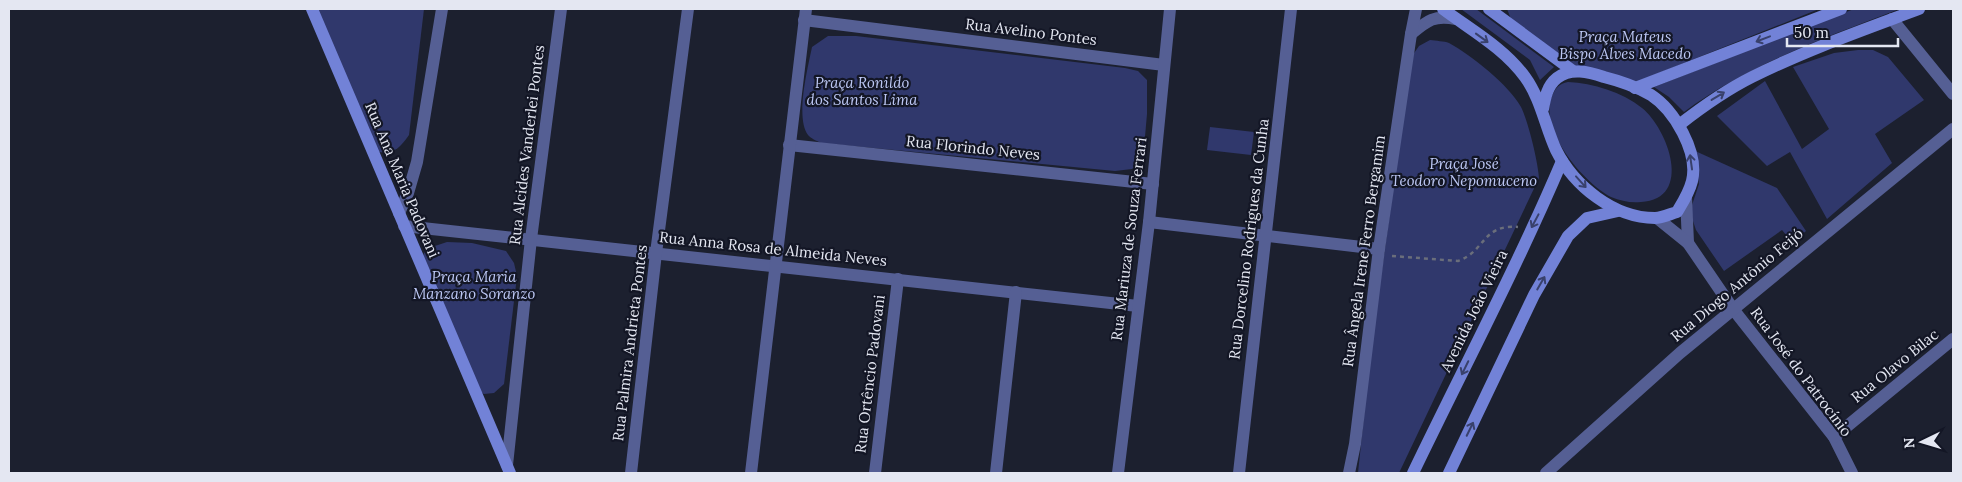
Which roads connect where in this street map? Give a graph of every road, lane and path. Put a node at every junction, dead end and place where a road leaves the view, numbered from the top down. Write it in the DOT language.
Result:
graph roads {
  1 [pos="312,9"];
  2 [pos="442,9"];
  3 [pos="561,9"];
  4 [pos="688,9"];
  5 [pos="1170,9"];
  6 [pos="1291,9"];
  7 [pos="1416,9"];
  8 [pos="1443,9"];
  9 [pos="1490,9"];
  10 [pos="1841,9"];
  11 [pos="1919,9"];
  12 [pos="805,14"];
  13 [pos="1456,19"];
  14 [pos="1892,19"];
  15 [pos="1411,34"];
  16 [pos="1164,65"];
  17 [pos="1573,71"];
  18 [pos="1635,88"];
  19 [pos="1953,94"];
  20 [pos="1543,109"];
  21 [pos="1679,125"];
  22 [pos="1953,129"];
  23 [pos="789,145"];
  24 [pos="1562,161"];
  25 [pos="1153,184"];
  26 [pos="1686,197"];
  27 [pos="1618,211"];
  28 [pos="399,213"];
  29 [pos="1657,218"];
  30 [pos="1149,222"];
  31 [pos="404,226"];
  32 [pos="1531,228"];
  33 [pos="1266,235"];
  34 [pos="531,240"];
  35 [pos="1688,243"];
  36 [pos="1379,252"];
  37 [pos="656,253"];
  38 [pos="775,266"];
  39 [pos="898,279"];
  40 [pos="1016,292"];
  41 [pos="1138,306"];
  42 [pos="1733,309"];
  43 [pos="1953,339"];
  44 [pos="1834,437"];
  45 [pos="508,469"];
  46 [pos="631,473"];
  47 [pos="751,473"];
  48 [pos="875,473"];
  49 [pos="996,473"];
  50 [pos="1118,473"];
  51 [pos="1239,473"];
  52 [pos="1349,473"];
  53 [pos="1413,473"];
  54 [pos="1449,473"];
  55 [pos="1546,473"];
  56 [pos="1852,473"];
  1 -- 28 [label="main road, Rua Ana Maria Padovani"];
  2 -- 28 [label="street"];
  3 -- 34 [label="street, Rua Alcides Vanderlei Pontes"];
  4 -- 37 [label="street, Rua Palmira Andrieta Pontes"];
  5 -- 16 [label="street, Rua Mariuza de Souza Ferrari"];
  6 -- 33 [label="street, Rua Dorcelino Rodrigues da Cunha"];
  7 -- 15 [label="street, Rua Ângela Irene Ferro Bergamim"];
  8 -- 13 [label="main road"];
  9 -- 17 [label="main road"];
  10 -- 18 [label="main road, one-way"];
  11 -- 14 [label="main road"];
  12 -- 16 [label="street, Rua Avelino Pontes"];
  12 -- 23 [label="street"];
  13 -- 15 [label="street"];
  13 -- 20 [label="main road, one-way"];
  14 -- 19 [label="street"];
  21 -- 14 [label="main road, one-way"];
  15 -- 36 [label="street, Rua Ângela Irene Ferro Bergamim"];
  16 -- 25 [label="street, Rua Mariuza de Souza Ferrari"];
  17 -- 18 [label="main road"];
  17 -- 20 [label="main road"];
  18 -- 21 [label="main road"];
  20 -- 24 [label="main road"];
  26 -- 21 [label="main road, one-way"];
  22 -- 42 [label="street, Rua Diogo Antônio Feijó"];
  23 -- 25 [label="street, Rua Florindo Neves"];
  23 -- 38 [label="street"];
  24 -- 27 [label="main road, one-way"];
  24 -- 32 [label="main road, Avenida João Vieira, one-way"];
  25 -- 30 [label="street, Rua Mariuza de Souza Ferrari"];
  26 -- 29 [label="main road"];
  26 -- 35 [label="street"];
  27 -- 29 [label="main road"];
  54 -- 27 [label="main road, one-way"];
  28 -- 31 [label="main road, Rua Ana Maria Padovani"];
  29 -- 35 [label="street, Rua José do Patrocínio"];
  30 -- 33 [label="street"];
  30 -- 41 [label="street, Rua Mariuza de Souza Ferrari"];
  31 -- 34 [label="street, Rua Anna Rosa de Almeida Neves"];
  31 -- 45 [label="main road, Rua Ana Maria Padovani"];
  32 -- 36 [label="path"];
  32 -- 53 [label="main road, Avenida João Vieira, one-way"];
  33 -- 36 [label="street"];
  33 -- 51 [label="street, Rua Dorcelino Rodrigues da Cunha"];
  34 -- 37 [label="street, Rua Anna Rosa de Almeida Neves"];
  34 -- 45 [label="street, Rua Alcides Vanderlei Pontes"];
  35 -- 42 [label="street, Rua José do Patrocínio"];
  36 -- 52 [label="street, Rua Ângela Irene Ferro Bergamim"];
  37 -- 38 [label="street, Rua Anna Rosa de Almeida Neves"];
  37 -- 46 [label="street, Rua Palmira Andrieta Pontes"];
  38 -- 39 [label="street, Rua Anna Rosa de Almeida Neves"];
  38 -- 47 [label="street"];
  39 -- 40 [label="street, Rua Anna Rosa de Almeida Neves"];
  39 -- 48 [label="street, Rua Ortêncio Padovani"];
  40 -- 41 [label="street, Rua Anna Rosa de Almeida Neves"];
  40 -- 49 [label="street"];
  41 -- 50 [label="street, Rua Mariuza de Souza Ferrari"];
  42 -- 44 [label="street, Rua José do Patrocínio"];
  42 -- 55 [label="street, Rua Diogo Antônio Feijó"];
  43 -- 44 [label="street, Rua Olavo Bilac"];
  44 -- 56 [label="street, Rua José do Patrocínio"];
}
